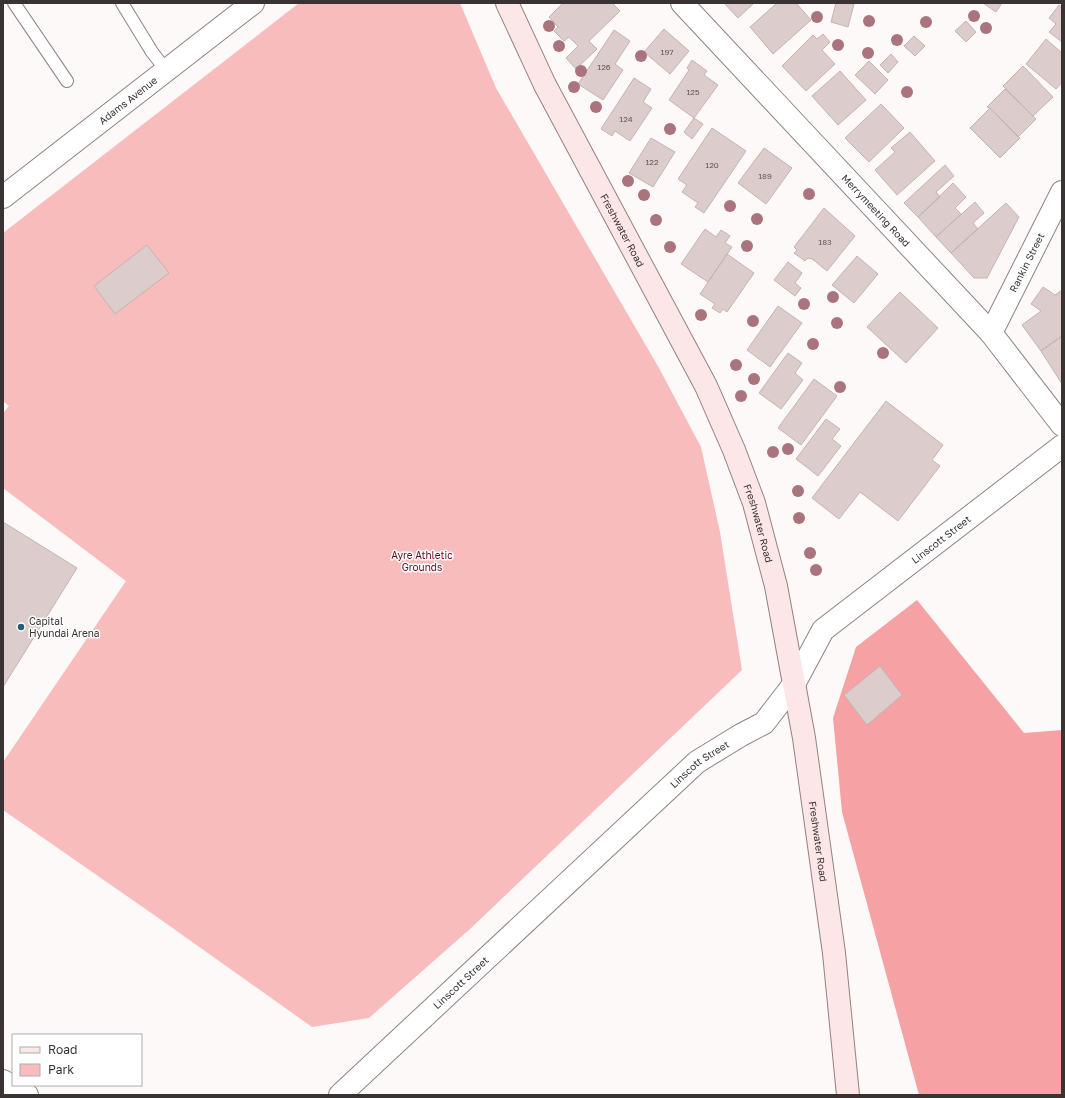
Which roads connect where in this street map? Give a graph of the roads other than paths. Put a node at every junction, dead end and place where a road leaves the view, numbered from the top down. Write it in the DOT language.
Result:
graph roads {
  1 [pos="14,3"];
  2 [pos="122,3"];
  3 [pos="253,3"];
  4 [pos="507,3"];
  5 [pos="682,3"];
  6 [pos="166,70"];
  7 [pos="67,81"];
  8 [pos="1062,192"];
  9 [pos="3,197"];
  10 [pos="991,333"];
  11 [pos="1062,424"];
  12 [pos="1062,446"];
  13 [pos="794,684"];
  14 [pos="3,1081"];
  15 [pos="27,1095"];
  16 [pos="340,1095"];
  17 [pos="848,1095"];
  1 -- 7 [label="lane"];
  2 -- 6 [label="lane"];
  3 -- 6 [label="street, Adams Avenue"];
  4 -- 13 [label="main road, Freshwater Road"];
  5 -- 10 [label="street, Merrymeeting Road"];
  6 -- 9 [label="street, Adams Avenue"];
  8 -- 10 [label="street, Rankin Street"];
  10 -- 11 [label="street, Merrymeeting Road"];
  12 -- 13 [label="street, Linscott Street"];
  13 -- 16 [label="street, Linscott Street"];
  13 -- 17 [label="main road, Freshwater Road"];
  14 -- 15 [label="street"];
}
